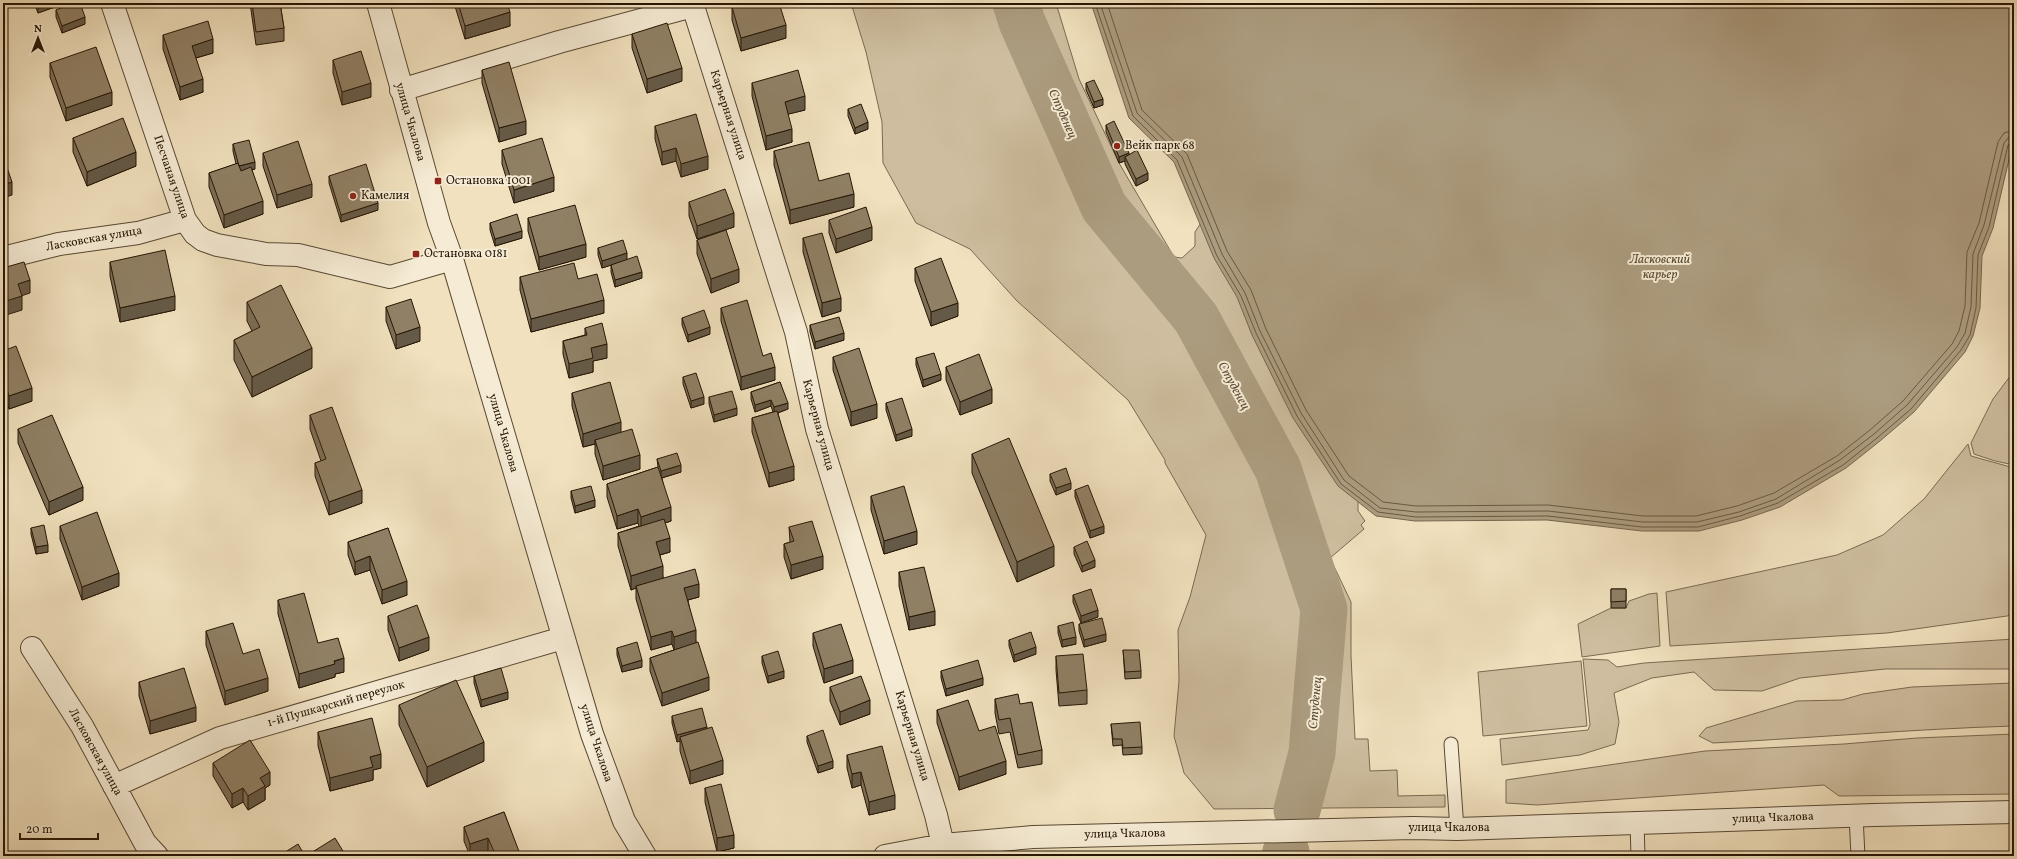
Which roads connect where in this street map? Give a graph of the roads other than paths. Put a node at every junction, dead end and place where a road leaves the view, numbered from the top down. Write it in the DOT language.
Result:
graph roads {
  1 [pos="112,3"];
  2 [pos="378,3"];
  3 [pos="692,4"];
  4 [pos="401,90"];
  5 [pos="185,220"];
  6 [pos="3,258"];
  7 [pos="452,259"];
  8 [pos="563,638"];
  9 [pos="32,648"];
  10 [pos="1451,744"];
  11 [pos="114,786"];
  12 [pos="2014,812"];
  13 [pos="1856,816"];
  14 [pos="1637,822"];
  15 [pos="1457,829"];
  16 [pos="943,845"];
  17 [pos="157,856"];
  18 [pos="645,856"];
  19 [pos="885,856"];
  20 [pos="1638,856"];
  21 [pos="1858,856"];
  1 -- 5 [label="street, Песчаная улица"];
  2 -- 4 [label="street, улица Чкалова"];
  3 -- 4 [label="street, Карьерная улица"];
  3 -- 16 [label="street, Карьерная улица"];
  4 -- 7 [label="street, улица Чкалова"];
  5 -- 6 [label="street, Ласковская улица"];
  5 -- 7 [label="street, Песчаная улица"];
  7 -- 8 [label="street, улица Чкалова"];
  8 -- 11 [label="street, 1-й Пушкарский переулок"];
  8 -- 18 [label="street, улица Чкалова"];
  9 -- 11 [label="street, Ласковская улица"];
  10 -- 15 [label="lane"];
  11 -- 17 [label="street, Ласковская улица"];
  12 -- 13 [label="street, улица Чкалова"];
  13 -- 14 [label="street, улица Чкалова"];
  13 -- 21 [label="lane"];
  14 -- 15 [label="street, улица Чкалова"];
  14 -- 20 [label="lane"];
  15 -- 16 [label="street, улица Чкалова"];
  16 -- 19 [label="street, улица Чкалова"];
}
